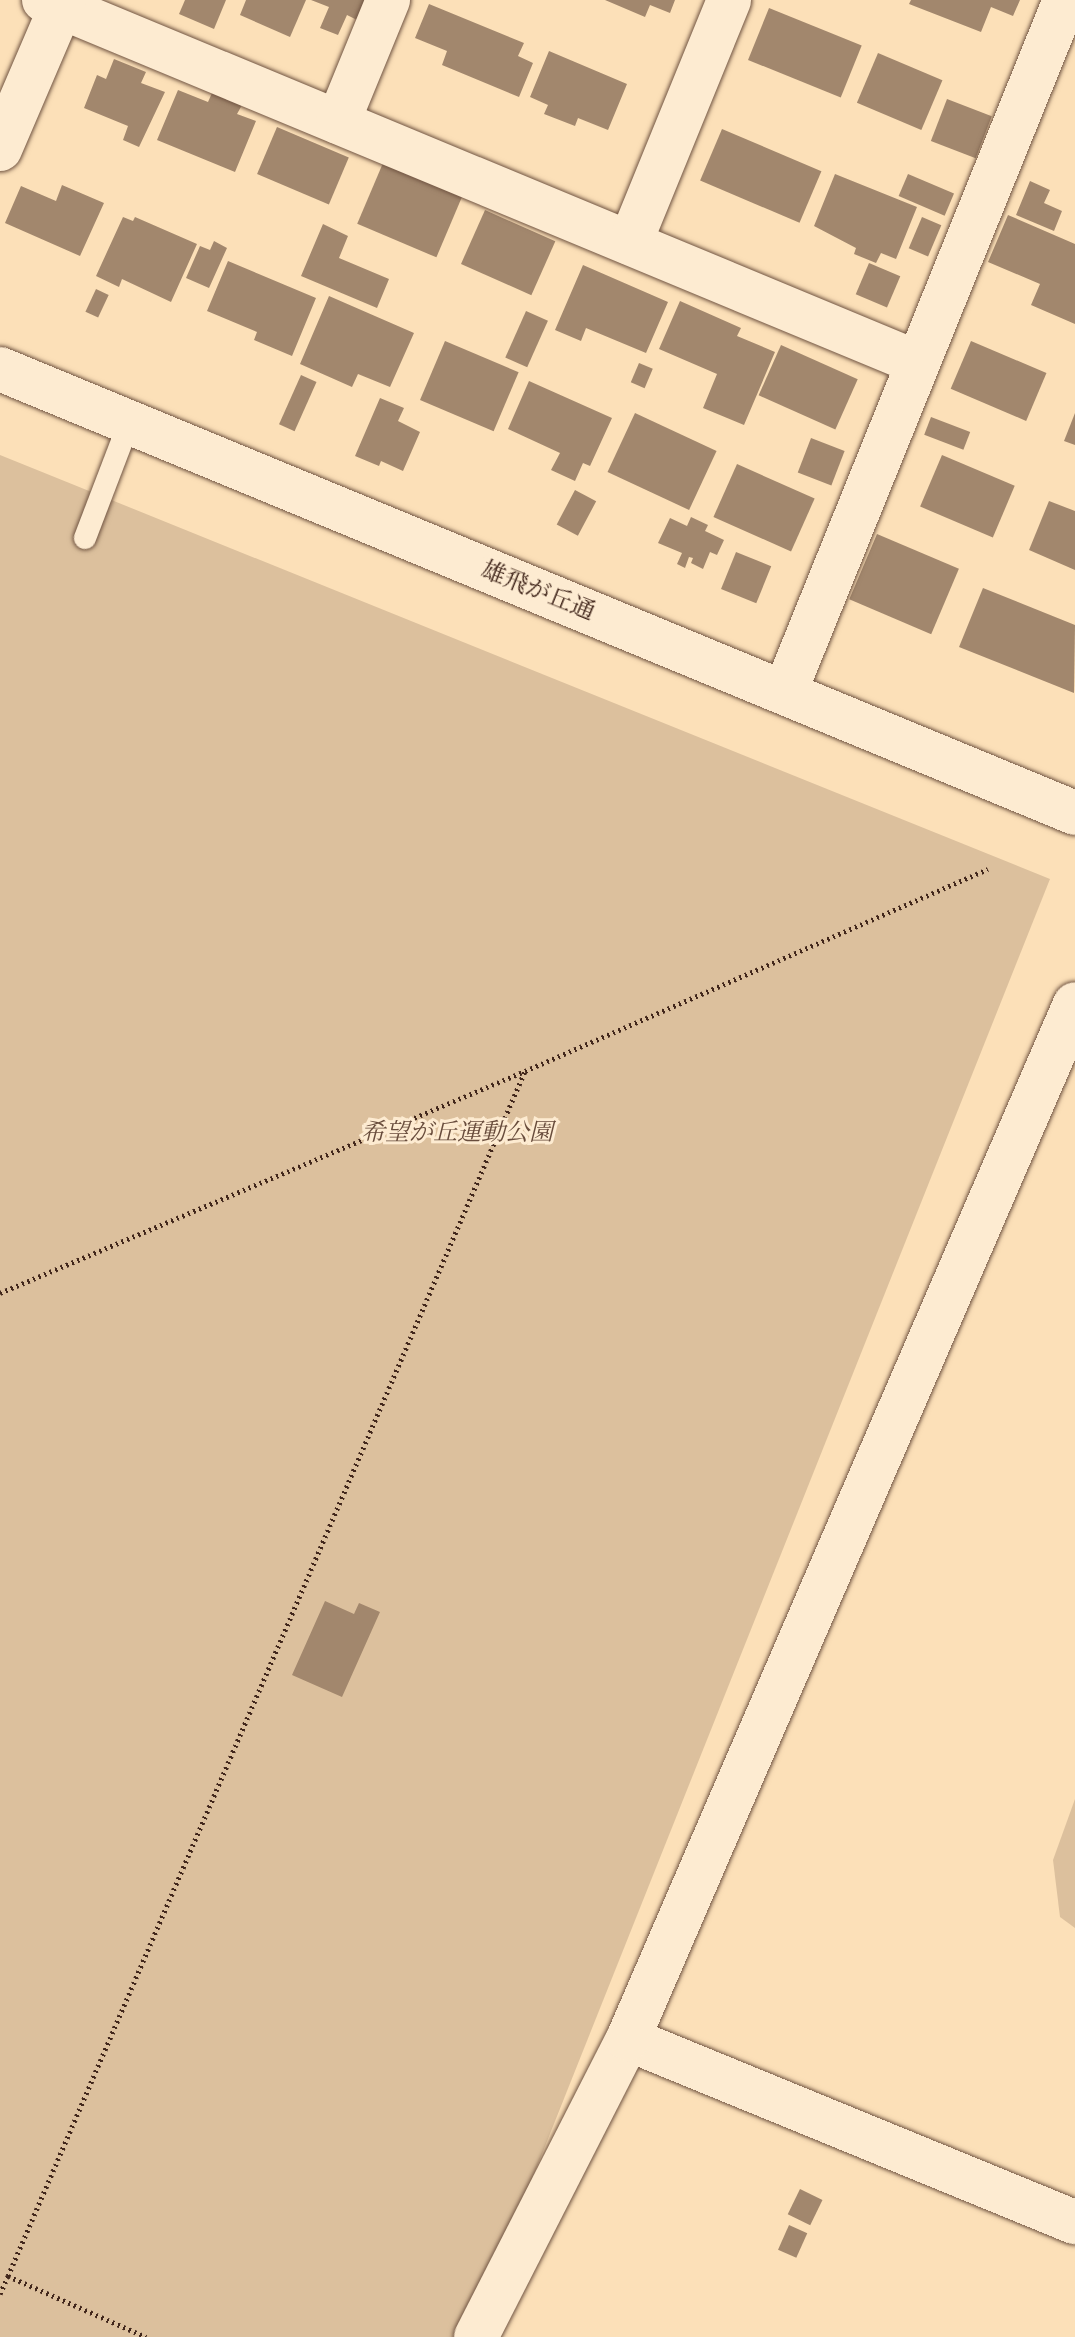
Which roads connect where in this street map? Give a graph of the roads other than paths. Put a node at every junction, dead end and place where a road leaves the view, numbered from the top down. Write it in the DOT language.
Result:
graph roads {
  1 [pos="388,0"];
  2 [pos="729,0"];
  3 [pos="1065,0"];
  4 [pos="56,2"];
  5 [pos="338,122"];
  6 [pos="0,149"];
  7 [pos="630,243"];
  8 [pos="918,363"];
  9 [pos="0,369"];
  10 [pos="129,423"];
  11 [pos="85,538"];
  12 [pos="785,692"];
  13 [pos="1075,813"];
  14 [pos="1075,1004"];
  15 [pos="628,2039"];
  16 [pos="1075,2222"];
  17 [pos="476,2337"];
  1 -- 5 [label="street"];
  2 -- 7 [label="street"];
  3 -- 8 [label="street"];
  4 -- 5 [label="street"];
  4 -- 6 [label="street"];
  5 -- 7 [label="street"];
  7 -- 8 [label="street"];
  8 -- 12 [label="street"];
  9 -- 10 [label="street, 雄飛が丘通"];
  10 -- 11 [label="lane"];
  10 -- 12 [label="street, 雄飛が丘通"];
  12 -- 13 [label="street, 雄飛が丘通"];
  14 -- 15 [label="street"];
  15 -- 16 [label="street"];
  15 -- 17 [label="street"];
}
